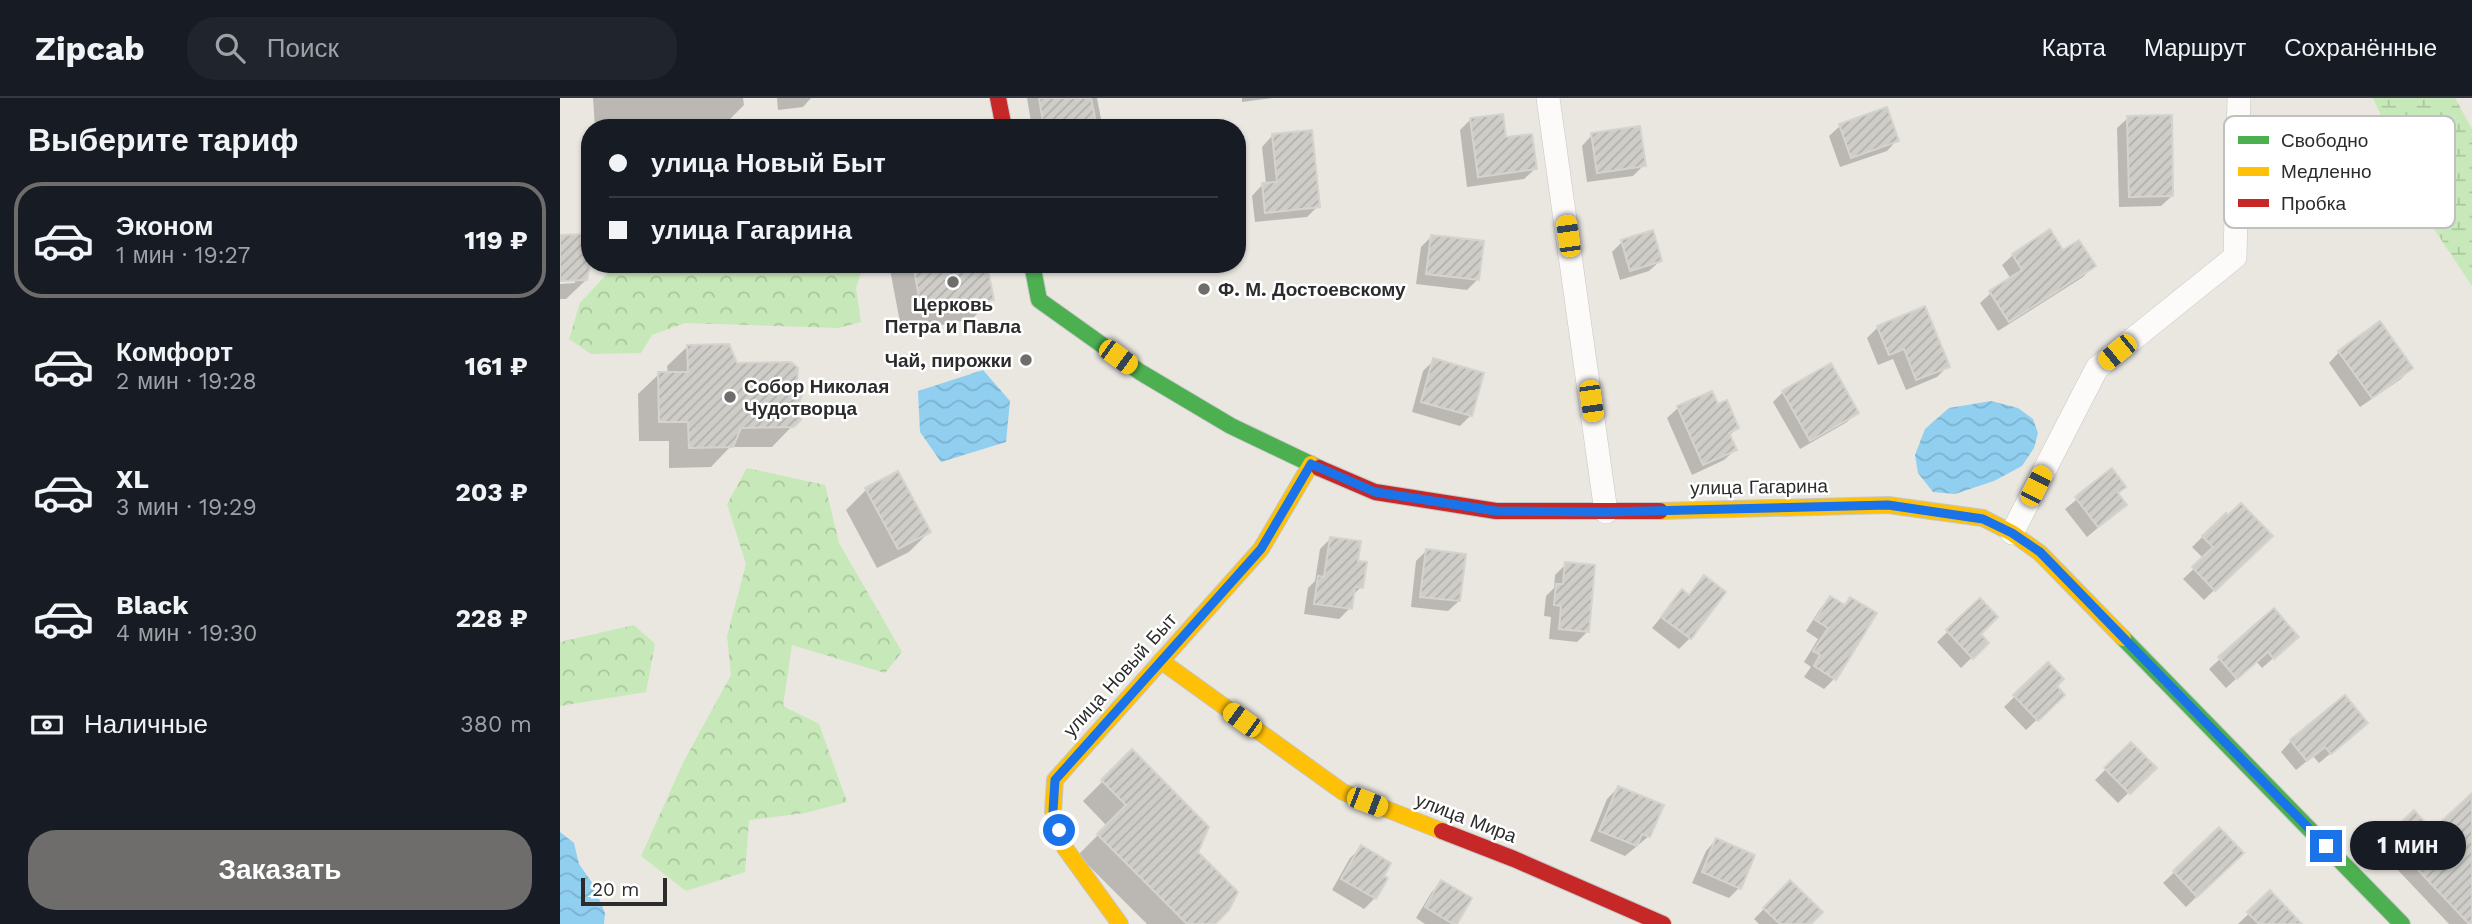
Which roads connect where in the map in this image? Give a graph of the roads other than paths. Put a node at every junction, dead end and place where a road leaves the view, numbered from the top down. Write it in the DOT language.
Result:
graph roads {
  1 [pos="998,98"];
  2 [pos="1548,98"];
  3 [pos="2239,98"];
  4 [pos="2239,116"];
  5 [pos="1002,119"];
  6 [pos="2236,228"];
  7 [pos="1034,273"];
  8 [pos="1311,464"];
  9 [pos="1606,512"];
  10 [pos="2012,533"];
  11 [pos="1161,661"];
  12 [pos="1120,924"];
  13 [pos="1664,924"];
  14 [pos="2402,924"];
  1 -- 5 [label="street"];
  2 -- 9 [label="street"];
  3 -- 4 [label="street"];
  6 -- 10 [label="street"];
  7 -- 8 [label="street, улица Гагарина"];
  8 -- 9 [label="street, улица Гагарина"];
  8 -- 11 [label="street, улица Новый Быт"];
  9 -- 10 [label="street, улица Гагарина"];
  10 -- 14 [label="street, улица Гагарина"];
  11 -- 12 [label="street, улица Новый Быт"];
  11 -- 13 [label="street, улица Мира"];
}
